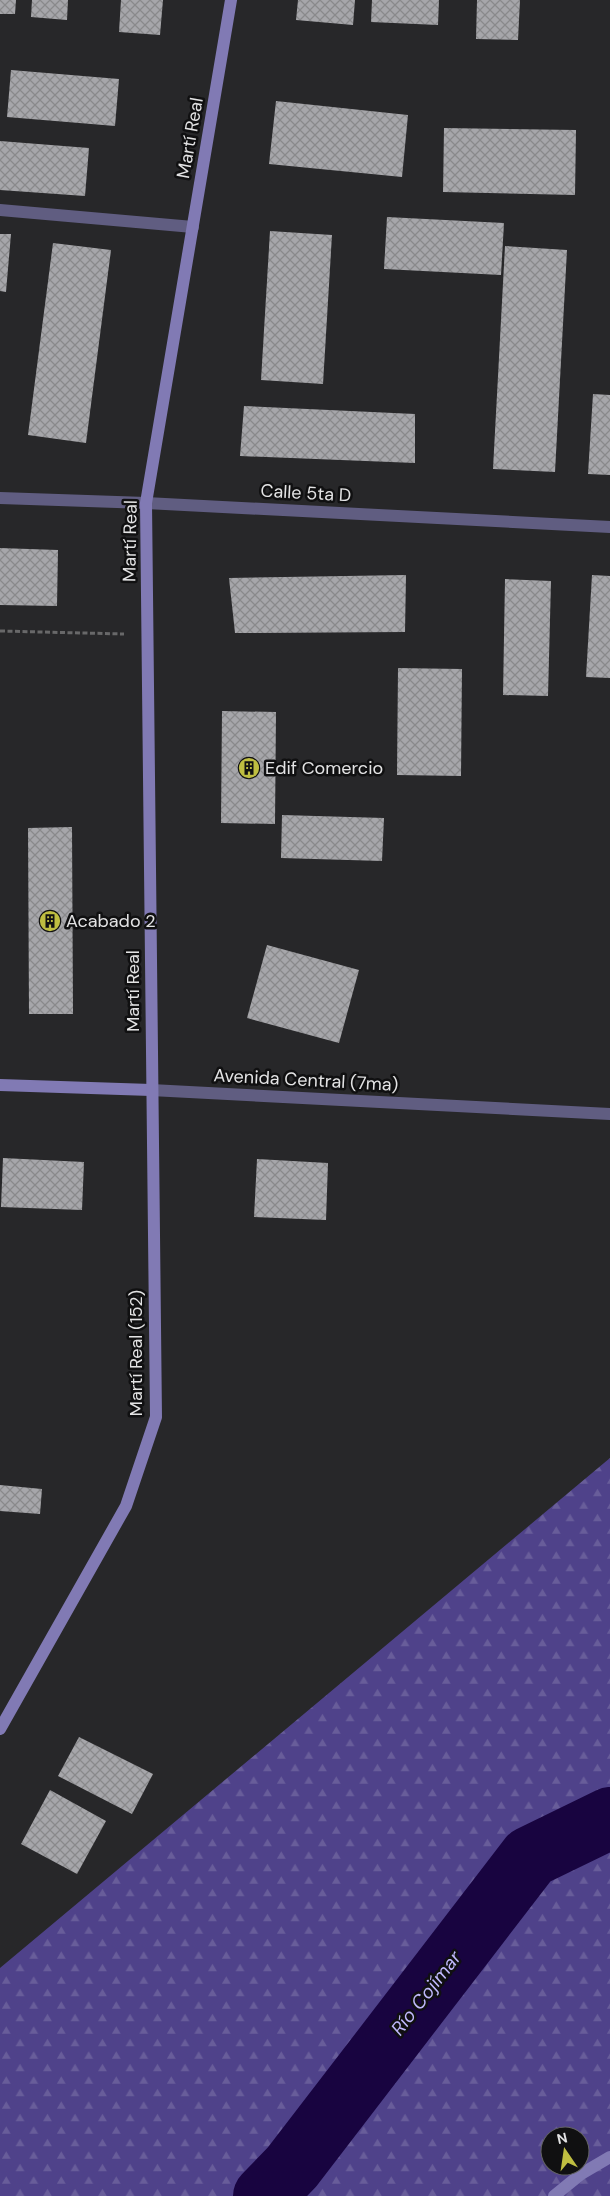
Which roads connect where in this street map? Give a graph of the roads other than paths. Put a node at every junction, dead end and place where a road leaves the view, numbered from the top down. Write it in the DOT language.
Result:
graph roads {
  1 [pos="231,0"];
  2 [pos="0,210"];
  3 [pos="193,227"];
  4 [pos="0,498"];
  5 [pos="146,503"];
  6 [pos="610,527"];
  7 [pos="0,1085"];
  8 [pos="151,1090"];
  9 [pos="610,1114"];
  10 [pos="0,1729"];
  11 [pos="610,2157"];
  12 [pos="554,2196"];
  1 -- 3 [label="main road, Martí Real"];
  2 -- 3 [label="street"];
  3 -- 5 [label="main road, Martí Real"];
  4 -- 5 [label="street, Calle 5ta D"];
  5 -- 6 [label="street, Calle 5ta D"];
  5 -- 8 [label="main road, Martí Real"];
  7 -- 8 [label="main road, Avenida Central (7ma)"];
  8 -- 9 [label="street, Avenida Central (7ma)"];
  8 -- 10 [label="main road, Martí Real (152)"];
  11 -- 12 [label="main road"];
}
